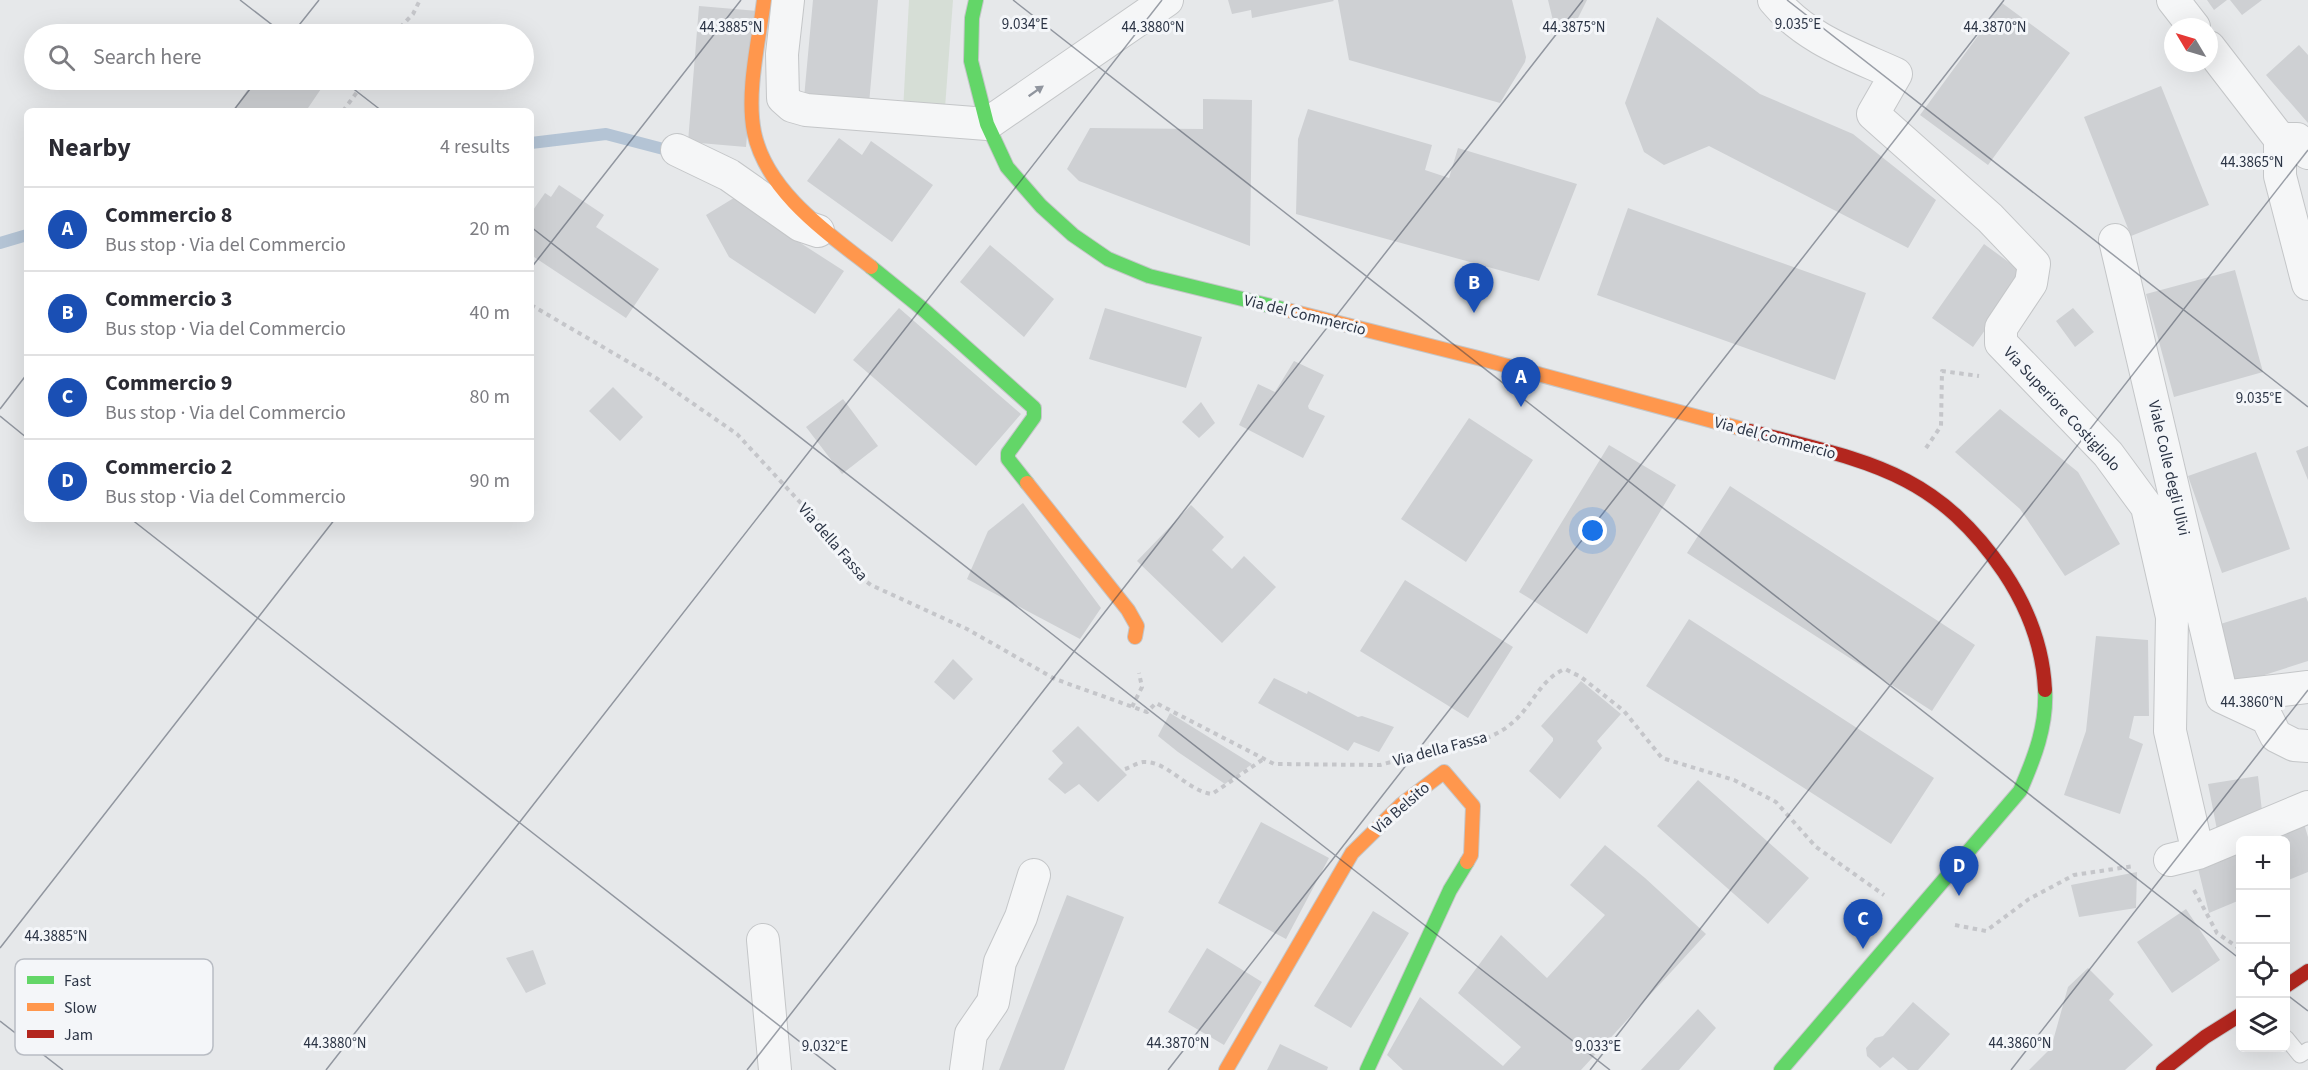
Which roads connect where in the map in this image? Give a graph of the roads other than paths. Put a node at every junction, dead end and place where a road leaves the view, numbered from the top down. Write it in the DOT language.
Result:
graph roads {
  1 [pos="764,0"];
  2 [pos="788,0"];
  3 [pos="976,0"];
  4 [pos="1167,0"];
  5 [pos="1774,0"];
  6 [pos="2173,0"];
  7 [pos="2186,18"];
  8 [pos="2218,59"];
  9 [pos="987,124"];
  10 [pos="2280,139"];
  11 [pos="677,150"];
  12 [pos="2308,153"];
  13 [pos="828,231"];
  14 [pos="2115,240"];
  15 [pos="2308,284"];
  16 [pos="1135,637"];
  17 [pos="2308,687"];
  18 [pos="2222,697"];
  19 [pos="2308,746"];
  20 [pos="2308,807"];
  21 [pos="1034,875"];
  22 [pos="763,940"];
  23 [pos="2308,971"];
  24 [pos="2290,983"];
  25 [pos="2236,1018"];
  26 [pos="2290,1043"];
  27 [pos="2308,1050"];
  28 [pos="775,1070"];
  29 [pos="966,1070"];
  30 [pos="1226,1070"];
  31 [pos="1367,1070"];
  32 [pos="1781,1070"];
  33 [pos="2163,1070"];
  1 -- 13 [label="street"];
  2 -- 9 [label="street"];
  3 -- 9 [label="street, Via del Commercio"];
  9 -- 4 [label="street, one-way"];
  5 -- 20 [label="street, Via Superiore Costigliolo"];
  6 -- 7 [label="street"];
  8 -- 10 [label="street"];
  9 -- 32 [label="street, Via del Commercio"];
  10 -- 12 [label="street"];
  10 -- 15 [label="street"];
  11 -- 13 [label="street"];
  13 -- 16 [label="street"];
  14 -- 18 [label="street, Viale Colle degli Ulivi"];
  17 -- 18 [label="street"];
  18 -- 19 [label="street"];
  21 -- 29 [label="street"];
  22 -- 28 [label="street"];
  23 -- 24 [label="street"];
  25 -- 33 [label="street"];
  26 -- 27 [label="lane"];
  30 -- 31 [label="street, Via Belsito"];
}
